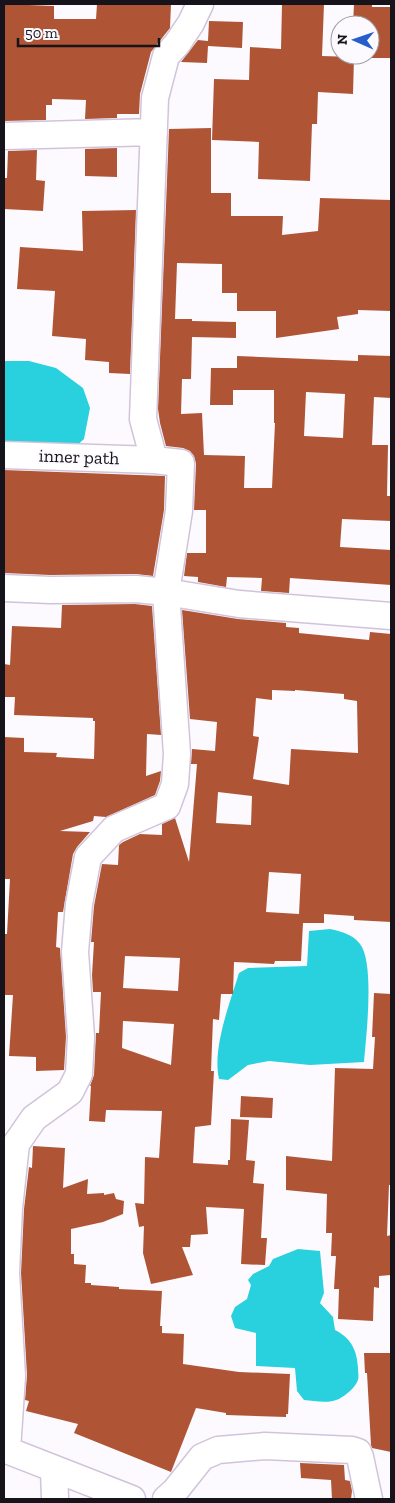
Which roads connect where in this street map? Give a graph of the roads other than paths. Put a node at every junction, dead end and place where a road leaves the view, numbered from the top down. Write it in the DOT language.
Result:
graph roads {
  1 [pos="200,4"];
  2 [pos="154,132"];
  3 [pos="4,136"];
  4 [pos="4,455"];
  5 [pos="154,460"];
  6 [pos="4,588"];
  7 [pos="166,592"];
  8 [pos="391,616"];
  9 [pos="5,1450"];
  10 [pos="54,1470"];
  11 [pos="55,1499"];
  12 [pos="132,1499"];
  13 [pos="166,1499"];
  14 [pos="369,1499"];
  1 -- 2 [label="street"];
  2 -- 3 [label="street"];
  2 -- 5 [label="street"];
  4 -- 5 [label="street, inner path"];
  5 -- 7 [label="street, inner path"];
  6 -- 7 [label="street"];
  7 -- 8 [label="street"];
  7 -- 9 [label="street"];
  9 -- 10 [label="street"];
  10 -- 11 [label="street"];
  10 -- 12 [label="street"];
  13 -- 14 [label="street"];
}
